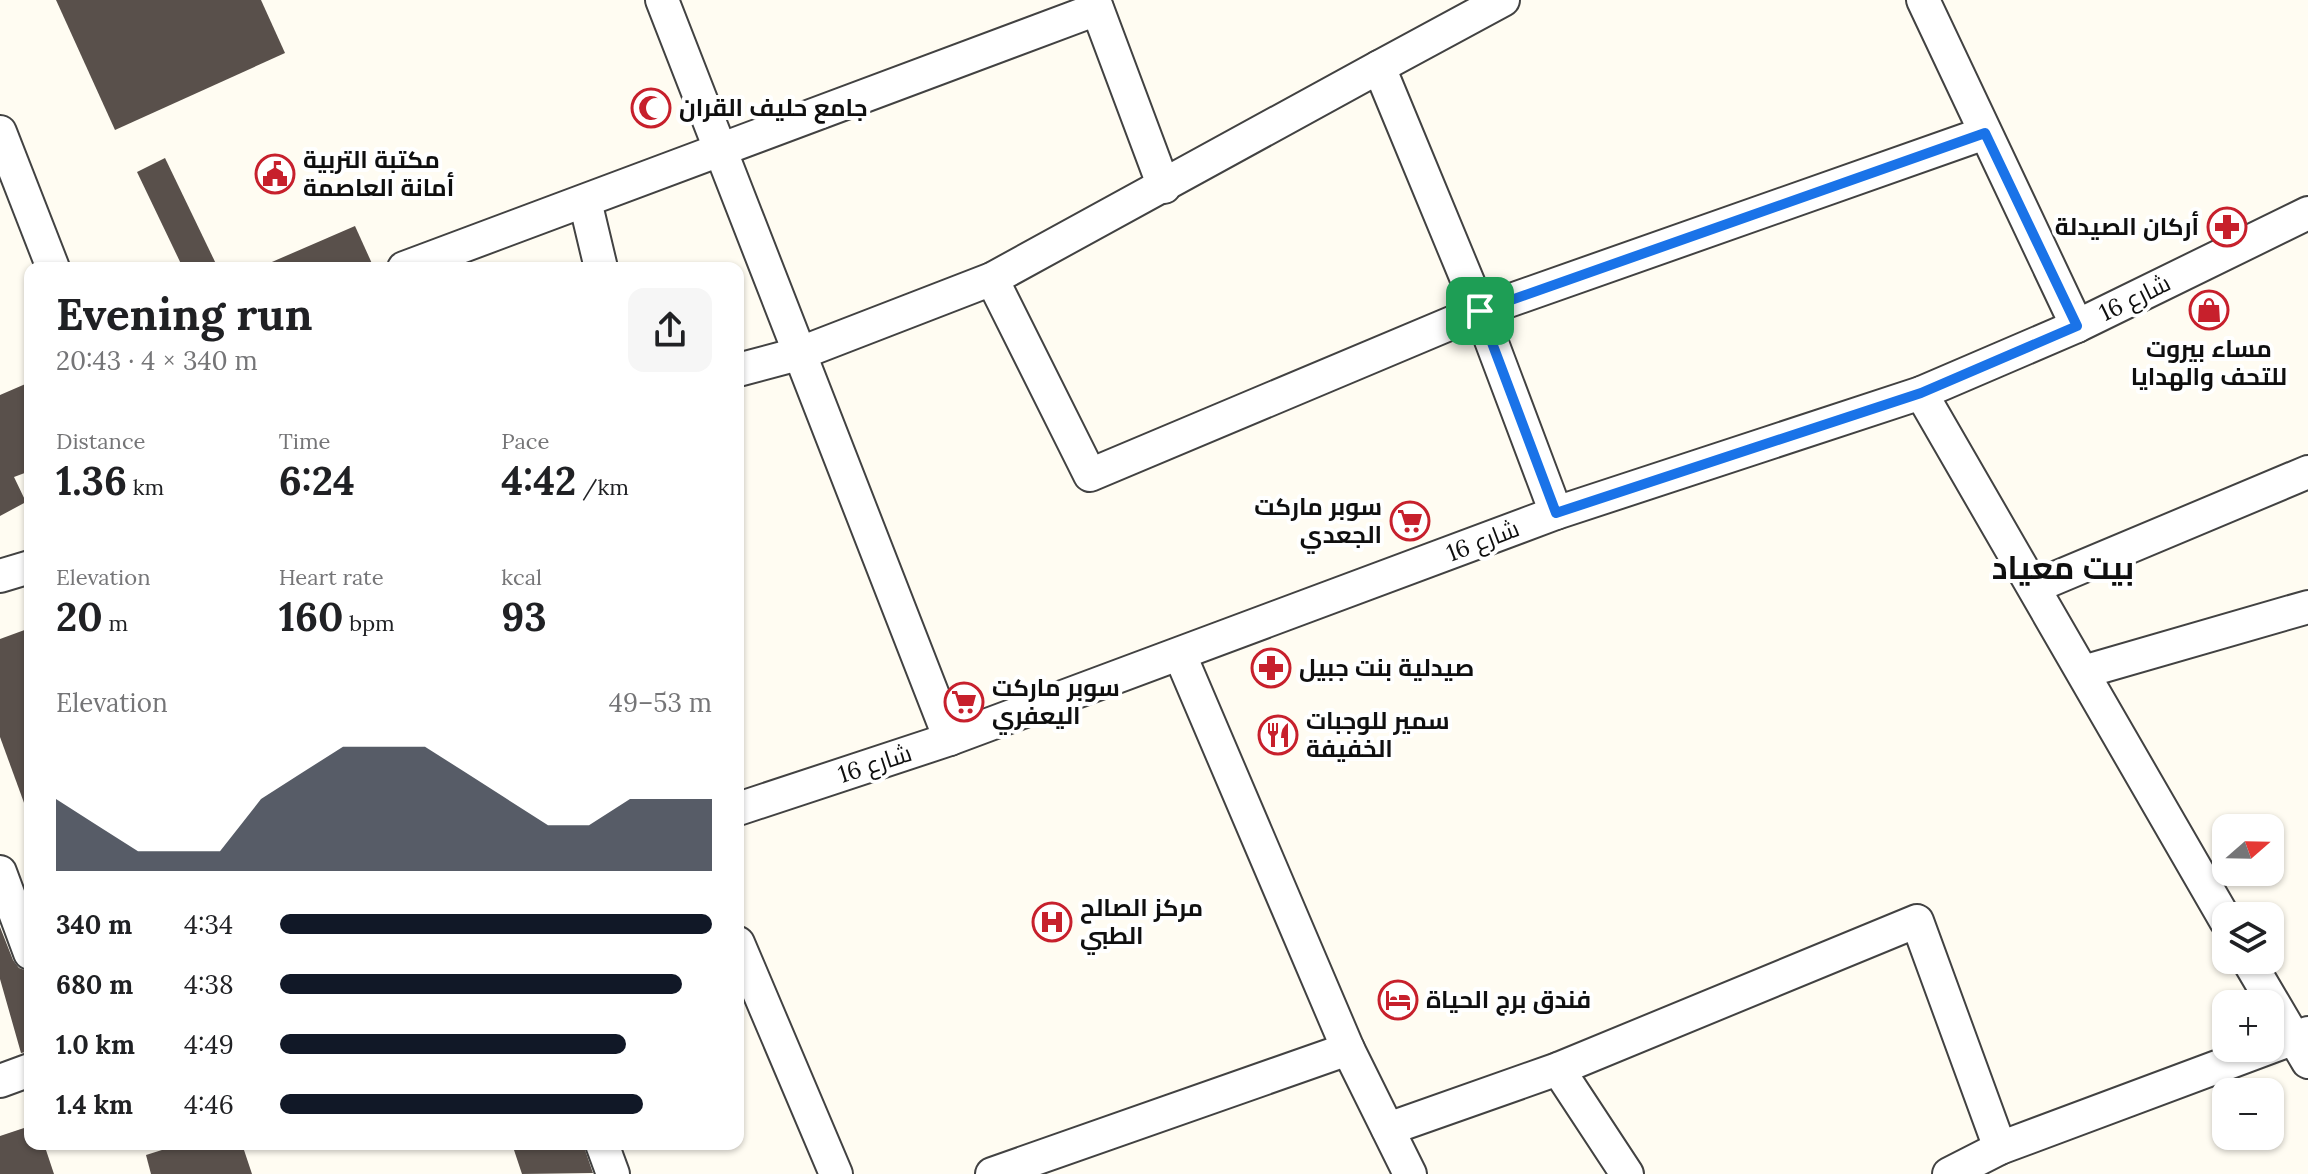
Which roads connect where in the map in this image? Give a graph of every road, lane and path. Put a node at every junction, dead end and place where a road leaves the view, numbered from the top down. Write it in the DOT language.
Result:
graph roads {
  1 [pos="662,0"];
  2 [pos="1503,0"];
  3 [pos="1923,0"];
  4 [pos="1096,4"];
  5 [pos="1379,67"];
  6 [pos="0,132"];
  7 [pos="1985,133"];
  8 [pos="722,150"];
  9 [pos="1164,187"];
  10 [pos="585,201"];
  11 [pos="2308,213"];
  12 [pos="51,262"];
  13 [pos="420,262"];
  14 [pos="600,262"];
  15 [pos="992,279"];
  16 [pos="1480,311"];
  17 [pos="2077,326"];
  18 [pos="798,354"];
  19 [pos="744,368"];
  20 [pos="1921,393"];
  21 [pos="2308,472"];
  22 [pos="1556,513"];
  23 [pos="24,569"];
  24 [pos="0,576"];
  25 [pos="2034,587"];
  26 [pos="2308,607"];
  27 [pos="1180,655"];
  28 [pos="2083,672"];
  29 [pos="950,739"];
  30 [pos="744,807"];
  31 [pos="0,872"];
  32 [pos="2215,902"];
  33 [pos="24,937"];
  34 [pos="744,957"];
  35 [pos="2257,974"];
  36 [pos="2303,1045"];
  37 [pos="1348,1049"];
  38 [pos="1558,1069"];
  39 [pos="24,1072"];
  40 [pos="0,1081"];
  41 [pos="1388,1129"];
  42 [pos="2000,1148"];
  43 [pos="604,1150"];
  44 [pos="613,1174"];
  45 [pos="836,1174"];
  46 [pos="992,1174"];
  47 [pos="1410,1174"];
  48 [pos="1627,1174"];
  49 [pos="1949,1174"];
  1 -- 8 [label="street"];
  2 -- 5 [label="street"];
  3 -- 7 [label="street"];
  4 -- 8 [label="street"];
  4 -- 9 [label="street"];
  5 -- 9 [label="street"];
  5 -- 16 [label="street"];
  6 -- 12 [label="street"];
  7 -- 16 [label="street"];
  7 -- 17 [label="street"];
  8 -- 10 [label="street"];
  8 -- 18 [label="street"];
  9 -- 15 [label="street"];
  10 -- 13 [label="street"];
  10 -- 14 [label="street"];
  11 -- 17 [label="street, شارع 16"];
  15 -- 16 [label="street"];
  15 -- 18 [label="street"];
  16 -- 22 [label="street"];
  17 -- 20 [label="street, شارع 16"];
  18 -- 19 [label="street"];
  18 -- 29 [label="street"];
  20 -- 22 [label="street, شارع 16"];
  20 -- 25 [label="street"];
  21 -- 25 [label="street"];
  22 -- 27 [label="street, شارع 16"];
  23 -- 24 [label="street"];
  25 -- 28 [label="street"];
  26 -- 28 [label="street"];
  27 -- 29 [label="street, شارع 16"];
  27 -- 37 [label="street"];
  28 -- 32 [label="street"];
  29 -- 30 [label="street, شارع 16"];
  31 -- 33 [label="street"];
  34 -- 45 [label="street"];
  35 -- 36 [label="street"];
  36 -- 42 [label="street"];
  37 -- 41 [label="street"];
  37 -- 46 [label="street"];
  38 -- 41 [label="street"];
  38 -- 42 [label="street"];
  38 -- 48 [label="street"];
  39 -- 40 [label="street"];
  41 -- 47 [label="street"];
  42 -- 49 [label="street"];
  43 -- 44 [label="street"];
}
